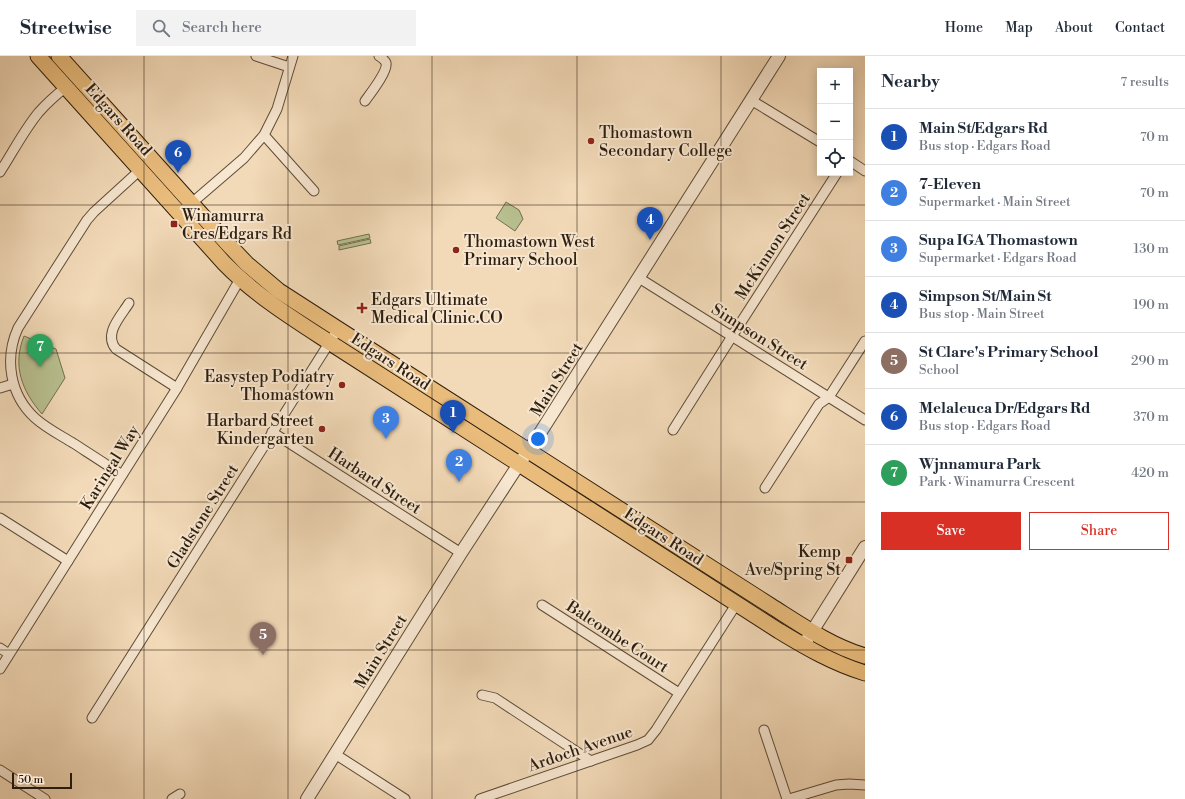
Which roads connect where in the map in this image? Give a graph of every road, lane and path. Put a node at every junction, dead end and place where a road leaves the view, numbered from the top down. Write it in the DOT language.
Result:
graph roads {
  1 [pos="38,56"];
  2 [pos="59,56"];
  3 [pos="256,56"];
  4 [pos="292,56"];
  5 [pos="379,56"];
  6 [pos="779,56"];
  7 [pos="289,66"];
  8 [pos="66,87"];
  9 [pos="751,100"];
  10 [pos="365,101"];
  11 [pos="264,135"];
  12 [pos="817,140"];
  13 [pos="853,163"];
  14 [pos="1,167"];
  15 [pos="140,170"];
  16 [pos="865,170"];
  17 [pos="835,176"];
  18 [pos="314,190"];
  19 [pos="192,204"];
  20 [pos="180,214"];
  21 [pos="639,278"];
  22 [pos="240,279"];
  23 [pos="129,303"];
  24 [pos="338,330"];
  25 [pos="732,336"];
  26 [pos="865,341"];
  27 [pos="329,342"];
  28 [pos="13,384"];
  29 [pos="0,388"];
  30 [pos="177,388"];
  31 [pos="829,397"];
  32 [pos="865,420"];
  33 [pos="673,430"];
  34 [pos="272,432"];
  35 [pos="528,451"];
  36 [pos="519,464"];
  37 [pos="122,475"];
  38 [pos="765,488"];
  39 [pos="0,518"];
  40 [pos="865,547"];
  41 [pos="461,553"];
  42 [pos="68,561"];
  43 [pos="737,603"];
  44 [pos="542,605"];
  45 [pos="812,632"];
  46 [pos="803,646"];
  47 [pos="0,648"];
  48 [pos="9,654"];
  49 [pos="865,656"];
  50 [pos="0,669"];
  51 [pos="865,673"];
  52 [pos="679,693"];
  53 [pos="482,695"];
  54 [pos="92,718"];
  55 [pos="764,730"];
  56 [pos="334,754"];
  57 [pos="591,761"];
  58 [pos="0,770"];
  59 [pos="865,785"];
  60 [pos="180,794"];
  61 [pos="45,799"];
  62 [pos="172,799"];
  63 [pos="307,799"];
  64 [pos="405,799"];
  65 [pos="480,799"];
  66 [pos="788,799"];
  1 -- 8 [label="main road, Edgars Road"];
  2 -- 19 [label="main road, Edgars Road"];
  3 -- 7 [label="street"];
  4 -- 7 [label="street"];
  5 -- 10 [label="street"];
  6 -- 9 [label="street, Main Street"];
  7 -- 11 [label="street"];
  8 -- 14 [label="street"];
  8 -- 15 [label="main road, Edgars Road"];
  9 -- 12 [label="street"];
  9 -- 21 [label="street, Main Street"];
  11 -- 18 [label="street"];
  11 -- 19 [label="street"];
  13 -- 16 [label="street"];
  15 -- 20 [label="main road, Edgars Road"];
  15 -- 28 [label="street"];
  17 -- 25 [label="street, McKinnon Street"];
  19 -- 20 [label="street"];
  19 -- 24 [label="main road, Edgars Road"];
  20 -- 22 [label="main road, Edgars Road"];
  21 -- 25 [label="street, Simpson Street"];
  21 -- 35 [label="street, Main Street"];
  22 -- 27 [label="main road, Edgars Road"];
  22 -- 30 [label="street, Karingal Way"];
  23 -- 30 [label="street"];
  24 -- 27 [label="street, Gladstone Street"];
  24 -- 35 [label="main road, Edgars Road"];
  25 -- 31 [label="street, Simpson Street"];
  25 -- 33 [label="street, McKinnon Street"];
  26 -- 31 [label="street"];
  27 -- 34 [label="street, Gladstone Street"];
  27 -- 36 [label="main road, Edgars Road"];
  28 -- 29 [label="street"];
  28 -- 37 [label="street"];
  30 -- 37 [label="street, Karingal Way"];
  31 -- 32 [label="street, Simpson Street"];
  31 -- 38 [label="street"];
  34 -- 41 [label="street, Harbard Street"];
  34 -- 54 [label="street, Gladstone Street"];
  35 -- 36 [label="street, Main Street"];
  35 -- 45 [label="main road, Edgars Road"];
  36 -- 41 [label="street, Main Street"];
  36 -- 43 [label="main road, Edgars Road"];
  37 -- 42 [label="street, Karingal Way"];
  39 -- 42 [label="street"];
  40 -- 45 [label="street"];
  41 -- 56 [label="street, Main Street"];
  42 -- 48 [label="street, Karingal Way"];
  43 -- 46 [label="main road, Edgars Road"];
  43 -- 52 [label="street, Ardoch Avenue"];
  44 -- 52 [label="street, Balcombe Court"];
  45 -- 46 [label="street"];
  45 -- 49 [label="main road, Edgars Road"];
  46 -- 51 [label="main road, Edgars Road"];
  47 -- 48 [label="street"];
  48 -- 50 [label="street, Karingal Way"];
  52 -- 57 [label="street, Ardoch Avenue"];
  53 -- 57 [label="street"];
  55 -- 66 [label="street"];
  56 -- 63 [label="street, Main Street"];
  56 -- 64 [label="street"];
  57 -- 65 [label="street, Ardoch Avenue"];
  58 -- 61 [label="street"];
  59 -- 66 [label="street"];
  60 -- 62 [label="street"];
}
